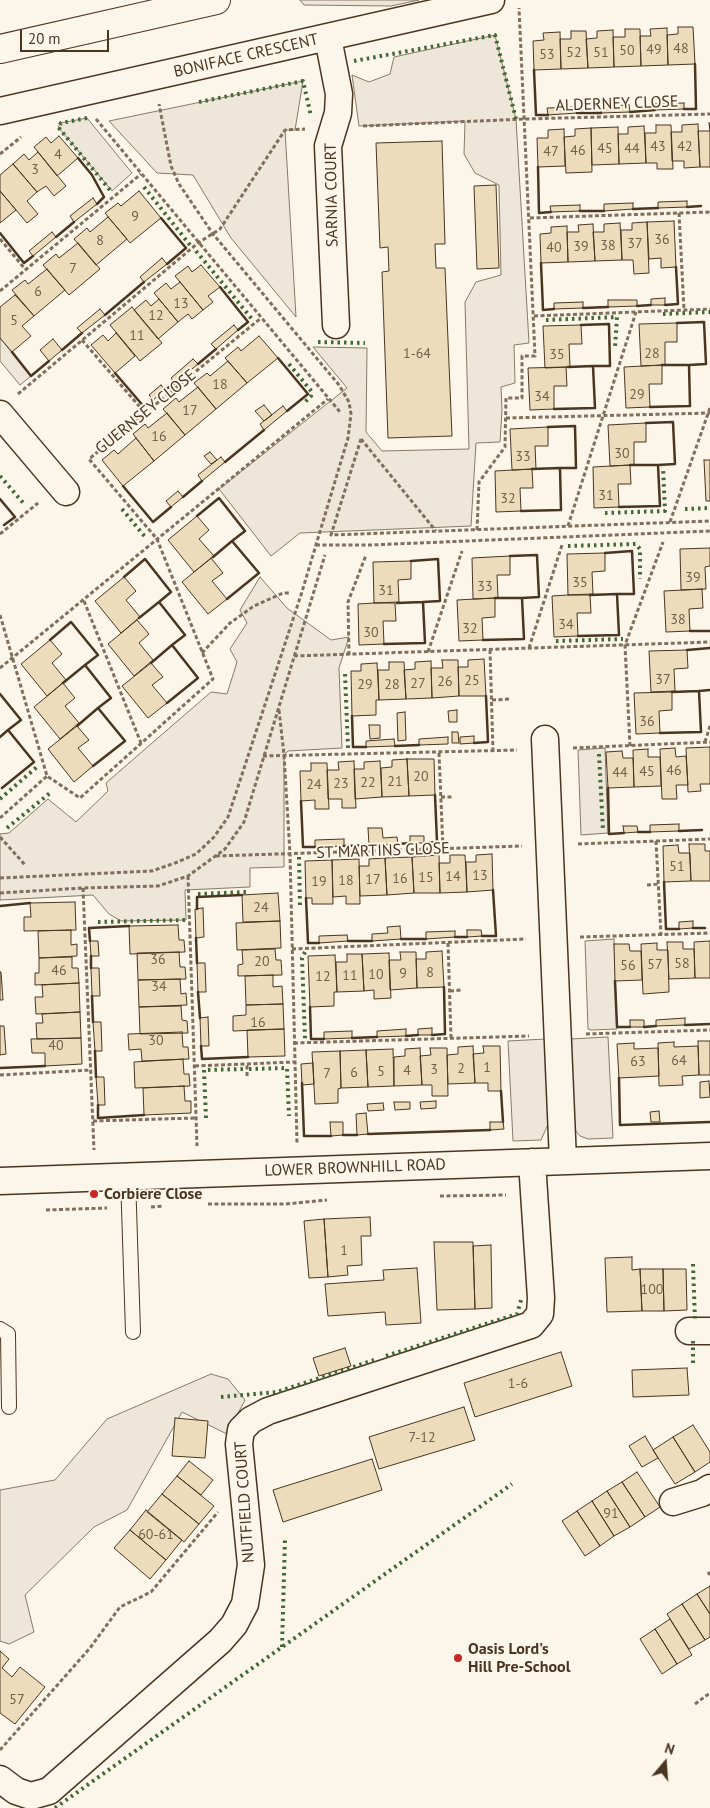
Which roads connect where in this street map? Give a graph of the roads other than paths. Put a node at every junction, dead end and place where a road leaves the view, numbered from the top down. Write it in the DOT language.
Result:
graph roads {
  1 [pos="216,0"];
  2 [pos="491,0"];
  3 [pos="328,38"];
  4 [pos="0,49"];
  5 [pos="0,111"];
  6 [pos="336,325"];
  7 [pos="8,405"];
  8 [pos="66,492"];
  9 [pos="546,744"];
  10 [pos="710,1156"];
  11 [pos="563,1161"];
  12 [pos="532,1162"];
  13 [pos="128,1177"];
  14 [pos="0,1181"];
  15 [pos="0,1329"];
  16 [pos="132,1332"];
  17 [pos="9,1407"];
  18 [pos="707,1496"];
  19 [pos="673,1502"];
  20 [pos="0,1779"];
  1 -- 4 [label="street"];
  2 -- 3 [label="street, BONIFACE CRESCENT"];
  3 -- 5 [label="street, BONIFACE CRESCENT"];
  3 -- 6 [label="street, SARNIA COURT"];
  7 -- 8 [label="street"];
  9 -- 11 [label="street"];
  10 -- 11 [label="street, LOWER BROWNHILL ROAD"];
  11 -- 12 [label="street, LOWER BROWNHILL ROAD"];
  12 -- 13 [label="street, LOWER BROWNHILL ROAD"];
  12 -- 20 [label="street, NUTFIELD COURT"];
  13 -- 14 [label="street, LOWER BROWNHILL ROAD"];
  13 -- 16 [label="lane"];
  15 -- 17 [label="lane"];
  18 -- 19 [label="street"];
}
